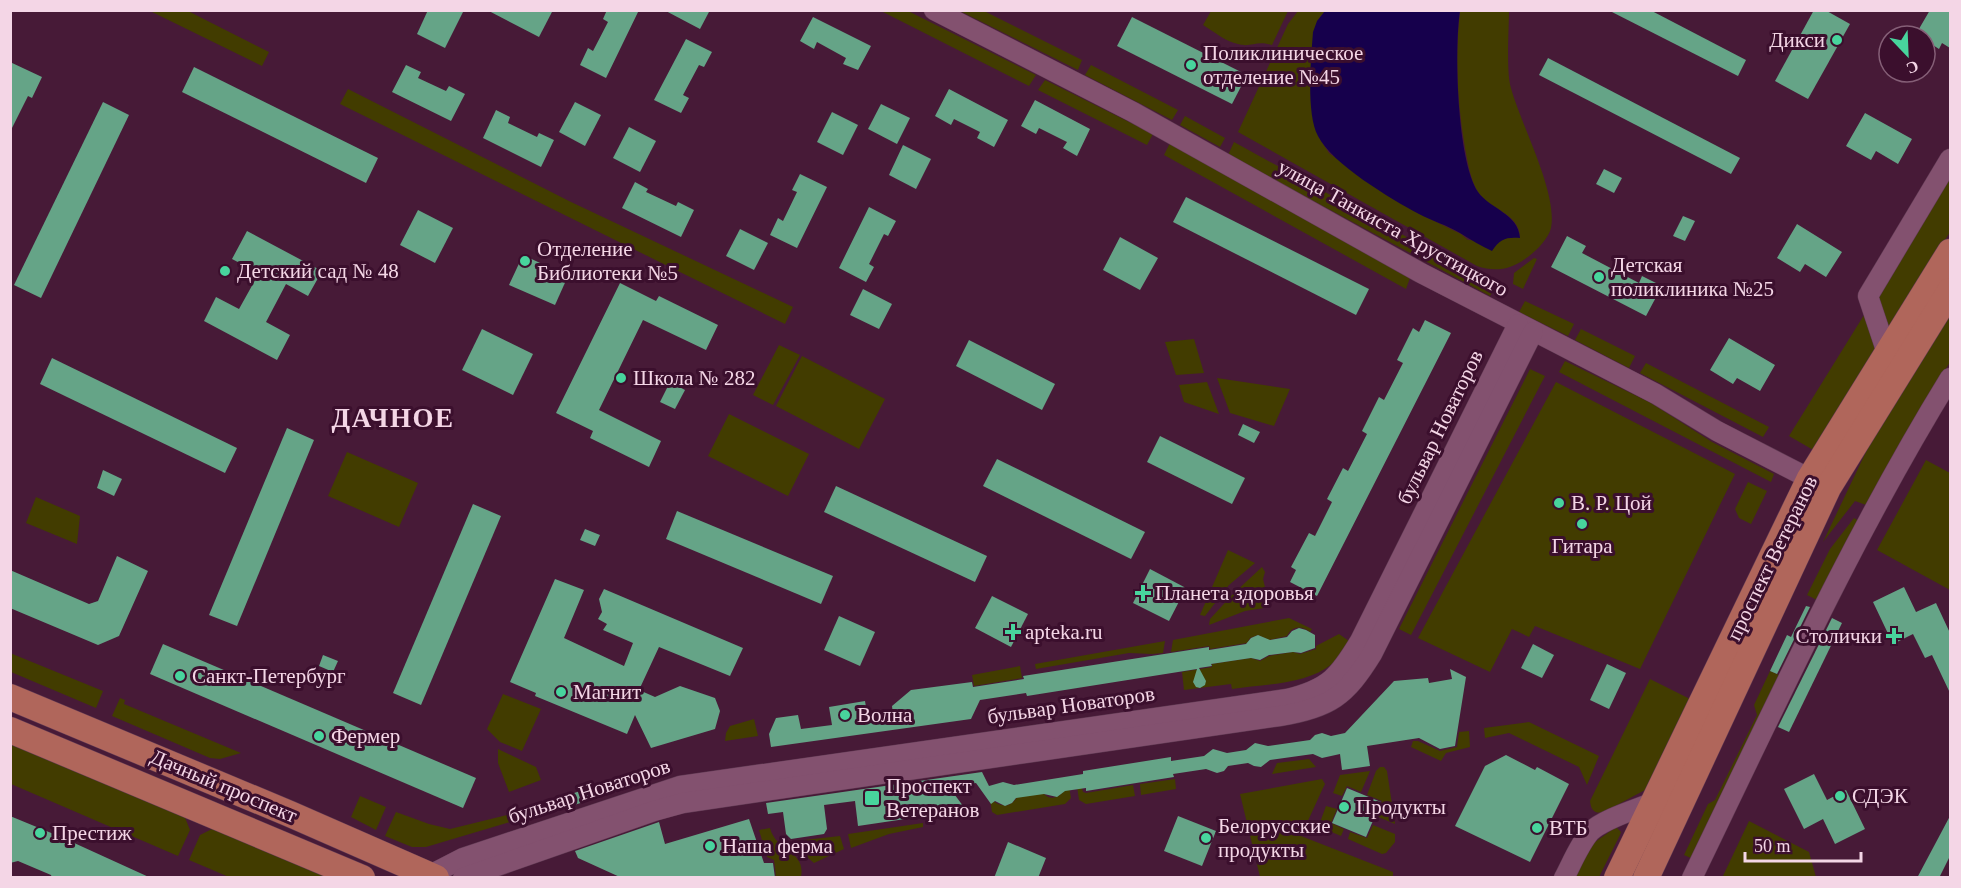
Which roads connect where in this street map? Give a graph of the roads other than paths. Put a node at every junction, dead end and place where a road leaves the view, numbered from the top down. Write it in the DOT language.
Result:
graph roads {
  1 [pos="934,10"];
  2 [pos="1950,159"];
  3 [pos="1950,252"];
  4 [pos="1950,291"];
  5 [pos="1526,328"];
  6 [pos="1887,353"];
  7 [pos="1950,378"];
  8 [pos="1819,483"];
  9 [pos="10,697"];
  10 [pos="10,730"];
  11 [pos="1654,802"];
  12 [pos="532,853"];
  13 [pos="431,877"];
  14 [pos="362,878"];
  15 [pos="463,878"];
  16 [pos="515,878"];
  17 [pos="1564,878"];
  18 [pos="1617,878"];
  19 [pos="1646,878"];
  20 [pos="1692,878"];
  1 -- 5 [label="street, улица Танкиста Хрустицкого"];
  2 -- 6 [label="street"];
  3 -- 6 [label="main road, проспект Ветеранов"];
  4 -- 8 [label="main road, проспект Ветеранов"];
  5 -- 8 [label="street, улица Танкиста Хрустицкого"];
  5 -- 12 [label="street, бульвар Новаторов"];
  5 -- 13 [label="street, бульвар Новаторов"];
  6 -- 8 [label="main road, проспект Ветеранов"];
  7 -- 20 [label="street"];
  8 -- 11 [label="main road, проспект Ветеранов"];
  8 -- 19 [label="main road, проспект Ветеранов"];
  9 -- 13 [label="main road, Дачный проспект"];
  10 -- 14 [label="main road, Дачный проспект"];
  11 -- 17 [label="street"];
  11 -- 18 [label="main road, проспект Ветеранов"];
  12 -- 15 [label="street, бульвар Новаторов"];
  12 -- 16 [label="street"];
}
